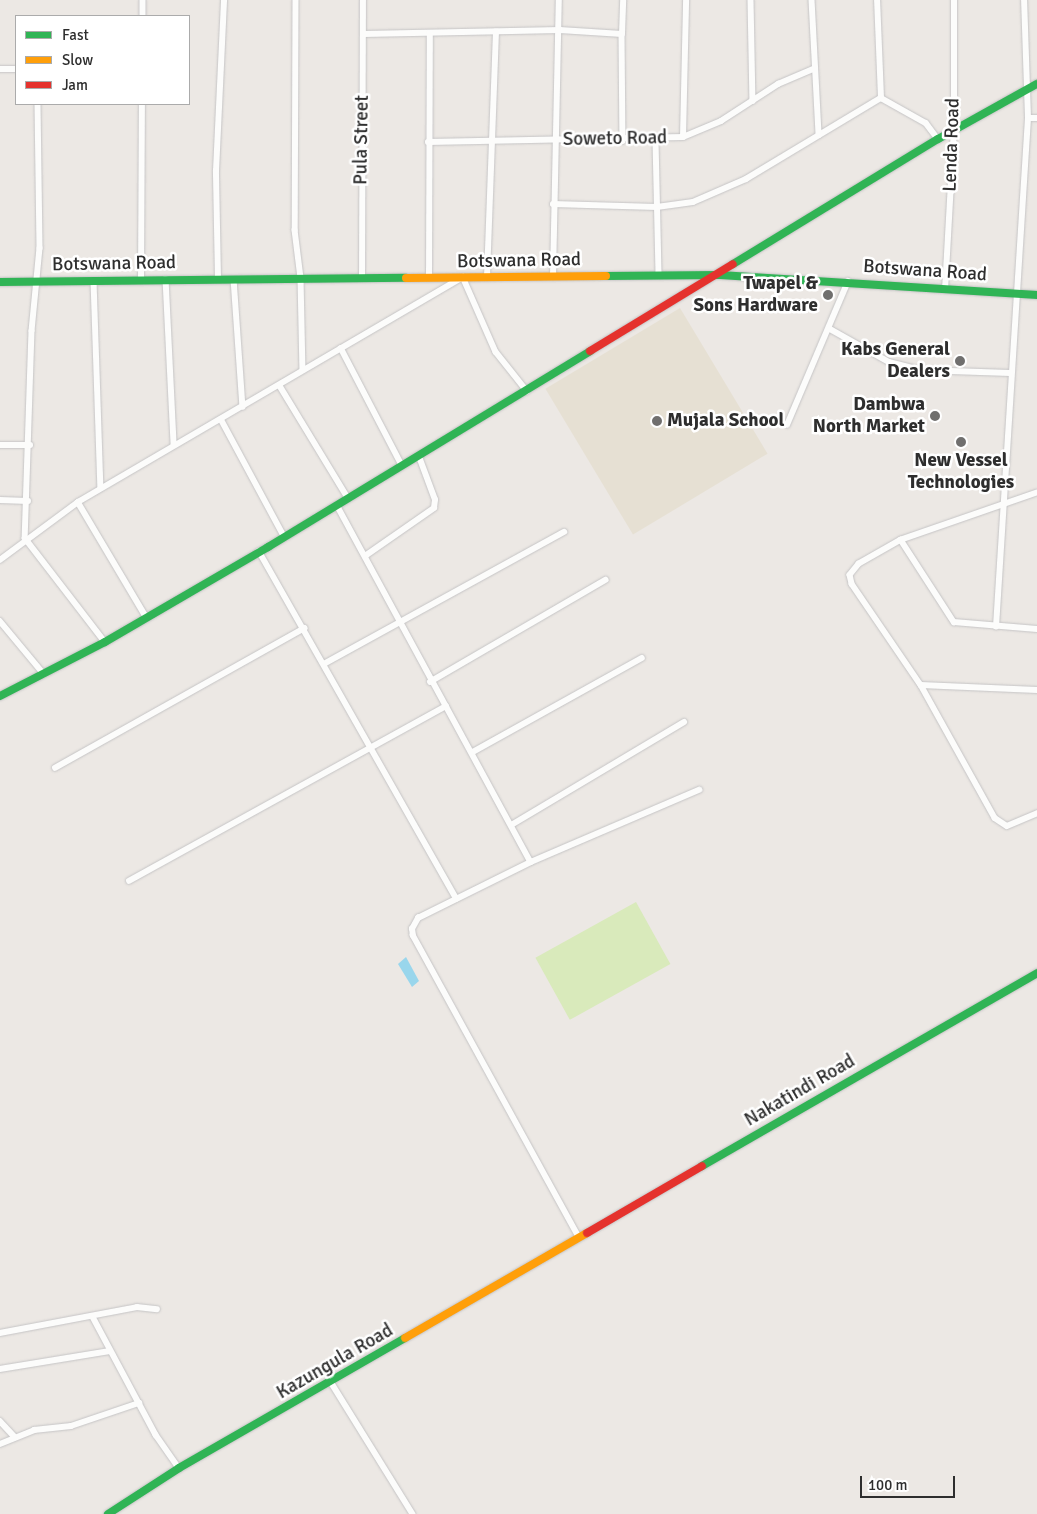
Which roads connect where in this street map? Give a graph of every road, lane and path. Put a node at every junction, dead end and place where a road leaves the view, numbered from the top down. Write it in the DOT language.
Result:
graph roads {
  1 [pos="143,0"];
  2 [pos="224,0"];
  3 [pos="296,0"];
  4 [pos="363,0"];
  5 [pos="559,0"];
  6 [pos="623,0"];
  7 [pos="686,0"];
  8 [pos="751,0"];
  9 [pos="812,0"];
  10 [pos="877,0"];
  11 [pos="954,0"];
  12 [pos="1024,0"];
  13 [pos="143,15"];
  14 [pos="560,30"];
  15 [pos="496,32"];
  16 [pos="364,34"];
  17 [pos="430,34"];
  18 [pos="622,34"];
  19 [pos="814,68"];
  20 [pos="0,69"];
  21 [pos="15,69"];
  22 [pos="1037,84"];
  23 [pos="1024,93"];
  24 [pos="881,98"];
  25 [pos="753,101"];
  26 [pos="38,105"];
  27 [pos="142,105"];
  28 [pos="1028,118"];
  29 [pos="1037,118"];
  30 [pos="954,130"];
  31 [pos="819,135"];
  32 [pos="683,138"];
  33 [pos="493,139"];
  34 [pos="938,139"];
  35 [pos="554,140"];
  36 [pos="623,141"];
  37 [pos="656,141"];
  38 [pos="428,142"];
  39 [pos="553,204"];
  40 [pos="657,207"];
  41 [pos="659,275"];
  42 [pos="720,275"];
  43 [pos="463,277"];
  44 [pos="487,277"];
  45 [pos="553,277"];
  46 [pos="301,278"];
  47 [pos="429,278"];
  48 [pos="166,279"];
  49 [pos="218,279"];
  50 [pos="234,279"];
  51 [pos="362,279"];
  52 [pos="141,280"];
  53 [pos="39,281"];
  54 [pos="94,281"];
  55 [pos="848,281"];
  56 [pos="0,282"];
  57 [pos="946,290"];
  58 [pos="1017,294"];
  59 [pos="1037,295"];
  60 [pos="830,329"];
  61 [pos="341,348"];
  62 [pos="303,370"];
  63 [pos="1010,373"];
  64 [pos="280,386"];
  65 [pos="527,391"];
  66 [pos="243,407"];
  67 [pos="221,419"];
  68 [pos="787,426"];
  69 [pos="174,444"];
  70 [pos="0,445"];
  71 [pos="30,445"];
  72 [pos="420,457"];
  73 [pos="402,465"];
  74 [pos="101,488"];
  75 [pos="1037,493"];
  76 [pos="348,498"];
  77 [pos="0,500"];
  78 [pos="28,500"];
  79 [pos="78,502"];
  80 [pos="1002,502"];
  81 [pos="337,505"];
  82 [pos="564,532"];
  83 [pos="284,536"];
  84 [pos="25,538"];
  85 [pos="901,540"];
  86 [pos="259,551"];
  87 [pos="365,556"];
  88 [pos="0,560"];
  89 [pos="605,580"];
  90 [pos="147,618"];
  91 [pos="0,621"];
  92 [pos="400,623"];
  93 [pos="996,627"];
  94 [pos="304,628"];
  95 [pos="1037,629"];
  96 [pos="105,642"];
  97 [pos="642,658"];
  98 [pos="324,664"];
  99 [pos="44,674"];
  100 [pos="430,682"];
  101 [pos="921,685"];
  102 [pos="1037,690"];
  103 [pos="0,696"];
  104 [pos="446,706"];
  105 [pos="684,722"];
  106 [pos="370,750"];
  107 [pos="473,752"];
  108 [pos="55,768"];
  109 [pos="699,790"];
  110 [pos="1037,813"];
  111 [pos="514,824"];
  112 [pos="531,862"];
  113 [pos="129,881"];
  114 [pos="457,899"];
  115 [pos="1037,973"];
  116 [pos="579,1238"];
  117 [pos="158,1309"];
  118 [pos="93,1317"];
  119 [pos="0,1333"];
  120 [pos="110,1351"];
  121 [pos="0,1369"];
  122 [pos="331,1382"];
  123 [pos="139,1403"];
  124 [pos="0,1421"];
  125 [pos="16,1437"];
  126 [pos="0,1444"];
  127 [pos="179,1468"];
  128 [pos="108,1514"];
  129 [pos="413,1514"];
  1 -- 13 [label="street"];
  2 -- 49 [label="street"];
  3 -- 46 [label="street"];
  4 -- 16 [label="street, Pula Street"];
  5 -- 14 [label="street"];
  6 -- 18 [label="street"];
  7 -- 32 [label="street"];
  8 -- 25 [label="street"];
  9 -- 19 [label="street"];
  10 -- 24 [label="street"];
  11 -- 30 [label="street, Lenda Road"];
  12 -- 23 [label="street"];
  14 -- 15 [label="street"];
  14 -- 18 [label="street"];
  14 -- 35 [label="street"];
  15 -- 17 [label="street"];
  15 -- 33 [label="street"];
  16 -- 17 [label="street"];
  16 -- 51 [label="street, Pula Street"];
  17 -- 38 [label="street"];
  18 -- 36 [label="street"];
  19 -- 25 [label="street, Soweto Road"];
  19 -- 31 [label="street"];
  20 -- 21 [label="street"];
  22 -- 23 [label="main road"];
  23 -- 28 [label="street"];
  23 -- 30 [label="main road"];
  24 -- 31 [label="street"];
  24 -- 34 [label="street"];
  25 -- 32 [label="street, Soweto Road"];
  26 -- 53 [label="street"];
  27 -- 52 [label="street"];
  28 -- 29 [label="street"];
  28 -- 58 [label="street"];
  30 -- 34 [label="main road"];
  30 -- 57 [label="street, Lenda Road"];
  31 -- 40 [label="street"];
  32 -- 37 [label="street, Soweto Road"];
  33 -- 35 [label="street, Soweto Road"];
  33 -- 38 [label="street, Soweto Road"];
  33 -- 44 [label="street"];
  34 -- 42 [label="main road"];
  35 -- 36 [label="street, Soweto Road"];
  35 -- 39 [label="street"];
  36 -- 37 [label="street, Soweto Road"];
  37 -- 40 [label="street"];
  38 -- 47 [label="street"];
  39 -- 40 [label="street"];
  39 -- 45 [label="street"];
  40 -- 41 [label="street"];
  41 -- 42 [label="main road, Botswana Road"];
  41 -- 45 [label="main road, Botswana Road"];
  42 -- 55 [label="main road, Botswana Road"];
  42 -- 65 [label="main road"];
  43 -- 44 [label="main road, Botswana Road"];
  43 -- 47 [label="main road, Botswana Road"];
  43 -- 61 [label="street"];
  43 -- 65 [label="street"];
  44 -- 45 [label="main road, Botswana Road"];
  46 -- 50 [label="main road, Botswana Road"];
  46 -- 51 [label="main road, Botswana Road"];
  46 -- 62 [label="street"];
  47 -- 51 [label="main road, Botswana Road"];
  48 -- 49 [label="main road, Botswana Road"];
  48 -- 52 [label="main road, Botswana Road"];
  48 -- 69 [label="street"];
  49 -- 50 [label="main road, Botswana Road"];
  50 -- 66 [label="street"];
  52 -- 54 [label="main road, Botswana Road"];
  53 -- 54 [label="main road, Botswana Road"];
  53 -- 56 [label="main road, Botswana Road"];
  53 -- 71 [label="street"];
  54 -- 74 [label="street"];
  55 -- 57 [label="main road, Botswana Road"];
  55 -- 60 [label="street"];
  57 -- 58 [label="main road, Botswana Road"];
  58 -- 59 [label="main road, Botswana Road"];
  58 -- 63 [label="street"];
  60 -- 63 [label="street"];
  60 -- 68 [label="street"];
  61 -- 62 [label="street"];
  61 -- 73 [label="street"];
  62 -- 64 [label="street"];
  63 -- 80 [label="street"];
  64 -- 66 [label="street"];
  64 -- 76 [label="street"];
  65 -- 72 [label="main road"];
  66 -- 67 [label="street"];
  67 -- 69 [label="street"];
  67 -- 83 [label="street"];
  69 -- 74 [label="street"];
  70 -- 71 [label="street"];
  71 -- 78 [label="street"];
  72 -- 73 [label="main road"];
  72 -- 87 [label="street"];
  73 -- 76 [label="main road"];
  74 -- 79 [label="street"];
  75 -- 80 [label="street"];
  76 -- 81 [label="main road"];
  77 -- 78 [label="street"];
  78 -- 84 [label="street"];
  79 -- 84 [label="street"];
  79 -- 90 [label="street"];
  80 -- 85 [label="street"];
  80 -- 93 [label="street"];
  81 -- 83 [label="main road"];
  81 -- 87 [label="street"];
  82 -- 92 [label="street"];
  83 -- 86 [label="main road"];
  84 -- 88 [label="street"];
  84 -- 96 [label="street"];
  85 -- 93 [label="street"];
  85 -- 101 [label="street"];
  86 -- 90 [label="main road"];
  86 -- 94 [label="street"];
  87 -- 92 [label="street"];
  89 -- 100 [label="street"];
  90 -- 96 [label="main road"];
  91 -- 99 [label="street"];
  92 -- 98 [label="street"];
  92 -- 100 [label="street"];
  93 -- 95 [label="street"];
  94 -- 98 [label="street"];
  94 -- 108 [label="street"];
  96 -- 99 [label="main road"];
  97 -- 107 [label="street"];
  98 -- 106 [label="street"];
  99 -- 103 [label="main road"];
  100 -- 104 [label="street"];
  101 -- 102 [label="street"];
  101 -- 110 [label="street"];
  104 -- 106 [label="street"];
  104 -- 107 [label="street"];
  105 -- 111 [label="street"];
  106 -- 113 [label="street"];
  106 -- 114 [label="street"];
  107 -- 111 [label="street"];
  109 -- 112 [label="street"];
  111 -- 112 [label="street"];
  112 -- 114 [label="street"];
  114 -- 116 [label="street"];
  115 -- 116 [label="main road, Nakatindi Road"];
  116 -- 122 [label="main road, Kazungula Road"];
  117 -- 118 [label="street"];
  118 -- 119 [label="street"];
  118 -- 120 [label="street"];
  120 -- 121 [label="street"];
  120 -- 123 [label="street"];
  122 -- 127 [label="main road, Kazungula Road"];
  122 -- 129 [label="street"];
  123 -- 125 [label="street"];
  123 -- 127 [label="street"];
  124 -- 125 [label="street"];
  125 -- 126 [label="street"];
  127 -- 128 [label="main road, Kazungula Road"];
}
